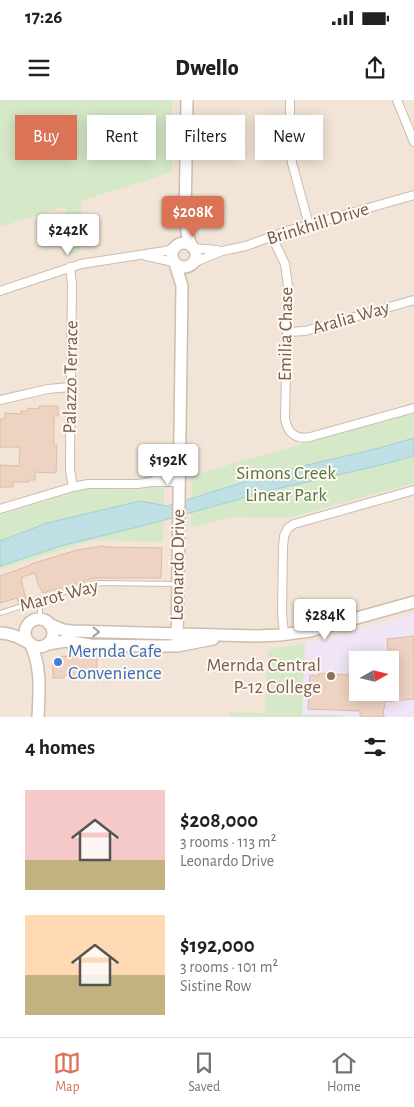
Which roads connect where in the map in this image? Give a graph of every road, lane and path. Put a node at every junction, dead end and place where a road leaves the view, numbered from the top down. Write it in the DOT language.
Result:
graph roads {
  1 [pos="187,100"];
  2 [pos="290,100"];
  3 [pos="397,100"];
  4 [pos="414,142"];
  5 [pos="414,195"];
  6 [pos="185,219"];
  7 [pos="309,225"];
  8 [pos="272,237"];
  9 [pos="174,247"];
  10 [pos="193,248"];
  11 [pos="222,251"];
  12 [pos="142,255"];
  13 [pos="174,263"];
  14 [pos="193,263"];
  15 [pos="70,267"];
  16 [pos="182,286"];
  17 [pos="0,291"];
  18 [pos="414,300"];
  19 [pos="287,332"];
  20 [pos="70,387"];
  21 [pos="0,400"];
  22 [pos="414,408"];
  23 [pos="180,477"];
  24 [pos="73,487"];
  25 [pos="414,490"];
  26 [pos="0,510"];
  27 [pos="178,584"];
  28 [pos="40,600"];
  29 [pos="414,602"];
  30 [pos="0,613"];
  31 [pos="40,622"];
  32 [pos="3,633"];
  33 [pos="284,634"];
  34 [pos="177,640"];
  35 [pos="30,643"];
  36 [pos="48,644"];
  37 [pos="39,673"];
  38 [pos="38,717"];
  1 -- 6 [label="street"];
  2 -- 7 [label="street"];
  3 -- 4 [label="street"];
  5 -- 7 [label="street, Brinkhill Drive"];
  6 -- 9 [label="street"];
  6 -- 10 [label="street"];
  7 -- 8 [label="street, Brinkhill Drive"];
  8 -- 11 [label="street, Brinkhill Drive"];
  8 -- 19 [label="street, Emilia Chase"];
  9 -- 10 [label="street"];
  9 -- 12 [label="street"];
  9 -- 13 [label="street"];
  10 -- 11 [label="street, Brinkhill Drive"];
  10 -- 14 [label="street"];
  11 -- 14 [label="street, Brinkhill Drive"];
  12 -- 13 [label="street"];
  12 -- 15 [label="street"];
  13 -- 14 [label="street"];
  13 -- 16 [label="street, Leonardo Drive"];
  14 -- 16 [label="street, Leonardo Drive"];
  15 -- 17 [label="street"];
  15 -- 20 [label="street, Palazzo Terrace"];
  16 -- 23 [label="street, Leonardo Drive"];
  18 -- 19 [label="street, Aralia Way"];
  19 -- 22 [label="street, Emilia Chase"];
  20 -- 21 [label="street"];
  20 -- 24 [label="street, Palazzo Terrace"];
  23 -- 24 [label="street"];
  23 -- 27 [label="street, Leonardo Drive"];
  24 -- 26 [label="street"];
  25 -- 33 [label="street"];
  27 -- 28 [label="lane, Marot Way"];
  27 -- 34 [label="street, Leonardo Drive"];
  28 -- 30 [label="lane, Marot Way"];
  28 -- 31 [label="lane"];
  29 -- 33 [label="street"];
  31 -- 32 [label="street"];
  31 -- 34 [label="street, one-way"];
  31 -- 35 [label="street"];
  31 -- 36 [label="street"];
  32 -- 35 [label="street"];
  33 -- 34 [label="street"];
  34 -- 36 [label="street"];
  35 -- 36 [label="street"];
  35 -- 37 [label="street"];
  36 -- 37 [label="street"];
  37 -- 38 [label="street"];
}
